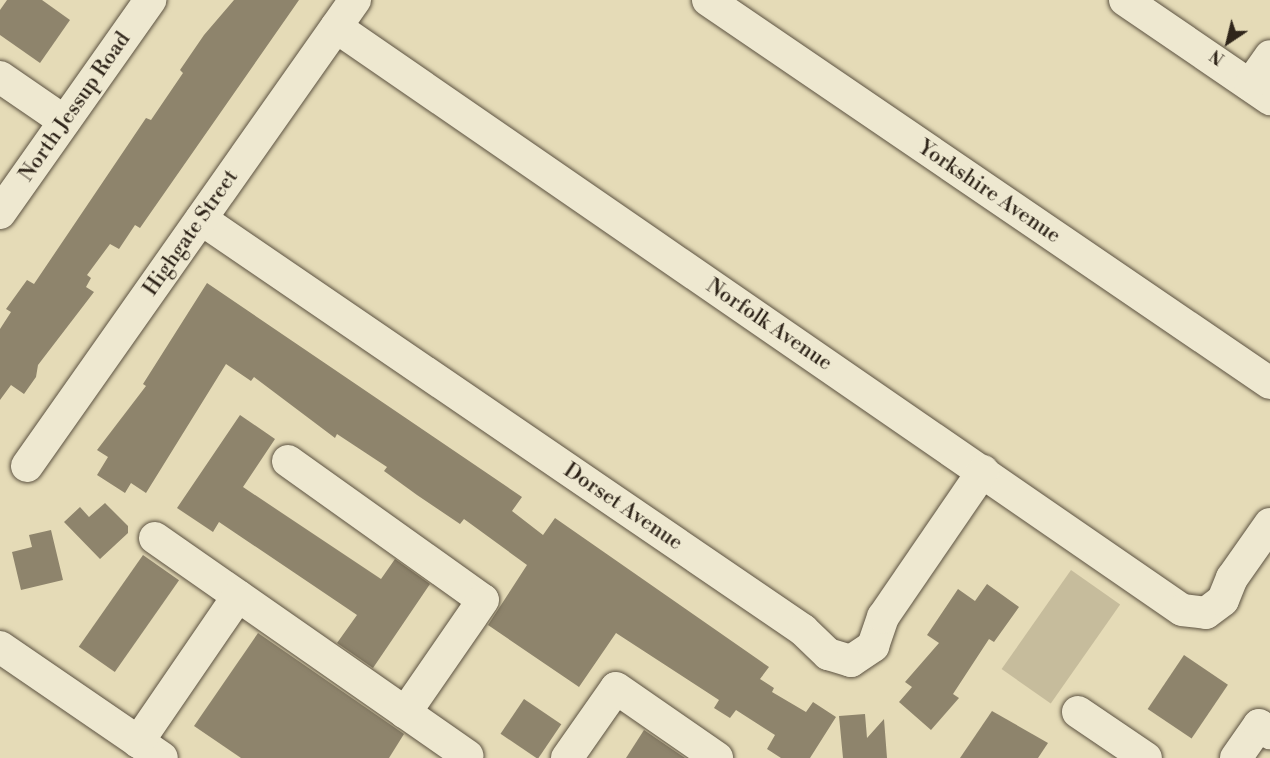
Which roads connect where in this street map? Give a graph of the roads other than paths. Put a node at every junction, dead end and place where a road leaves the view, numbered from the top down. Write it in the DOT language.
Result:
graph roads {
  1 [pos="150,0"];
  2 [pos="355,0"];
  3 [pos="708,0"];
  4 [pos="1125,0"];
  5 [pos="336,27"];
  6 [pos="1270,56"];
  7 [pos="0,77"];
  8 [pos="1260,92"];
  9 [pos="64,121"];
  10 [pos="0,213"];
  11 [pos="201,219"];
  12 [pos="1270,383"];
  13 [pos="288,461"];
  14 [pos="27,466"];
  15 [pos="984,471"];
  16 [pos="1270,525"];
  17 [pos="155,538"];
  18 [pos="238,596"];
  19 [pos="0,647"];
  20 [pos="1078,712"];
  21 [pos="405,713"];
  22 [pos="1264,729"];
  23 [pos="150,750"];
  24 [pos="468,757"];
  25 [pos="567,758"];
  26 [pos="717,758"];
  27 [pos="1146,758"];
  28 [pos="1236,758"];
  1 -- 9 [label="street, North Jessup Road"];
  2 -- 5 [label="street, Highgate Street"];
  3 -- 12 [label="street, Yorkshire Avenue"];
  4 -- 8 [label="street"];
  5 -- 11 [label="street, Highgate Street"];
  5 -- 15 [label="street, Norfolk Avenue"];
  6 -- 8 [label="street"];
  7 -- 9 [label="street"];
  9 -- 10 [label="street, North Jessup Road"];
  11 -- 14 [label="street, Highgate Street"];
  11 -- 15 [label="street, Dorset Avenue"];
  13 -- 21 [label="street"];
  15 -- 16 [label="street, Norfolk Avenue"];
  17 -- 18 [label="street"];
  18 -- 21 [label="street"];
  18 -- 23 [label="street"];
  19 -- 23 [label="street"];
  20 -- 27 [label="street"];
  21 -- 24 [label="street"];
  22 -- 28 [label="street"];
  25 -- 26 [label="street"];
}
